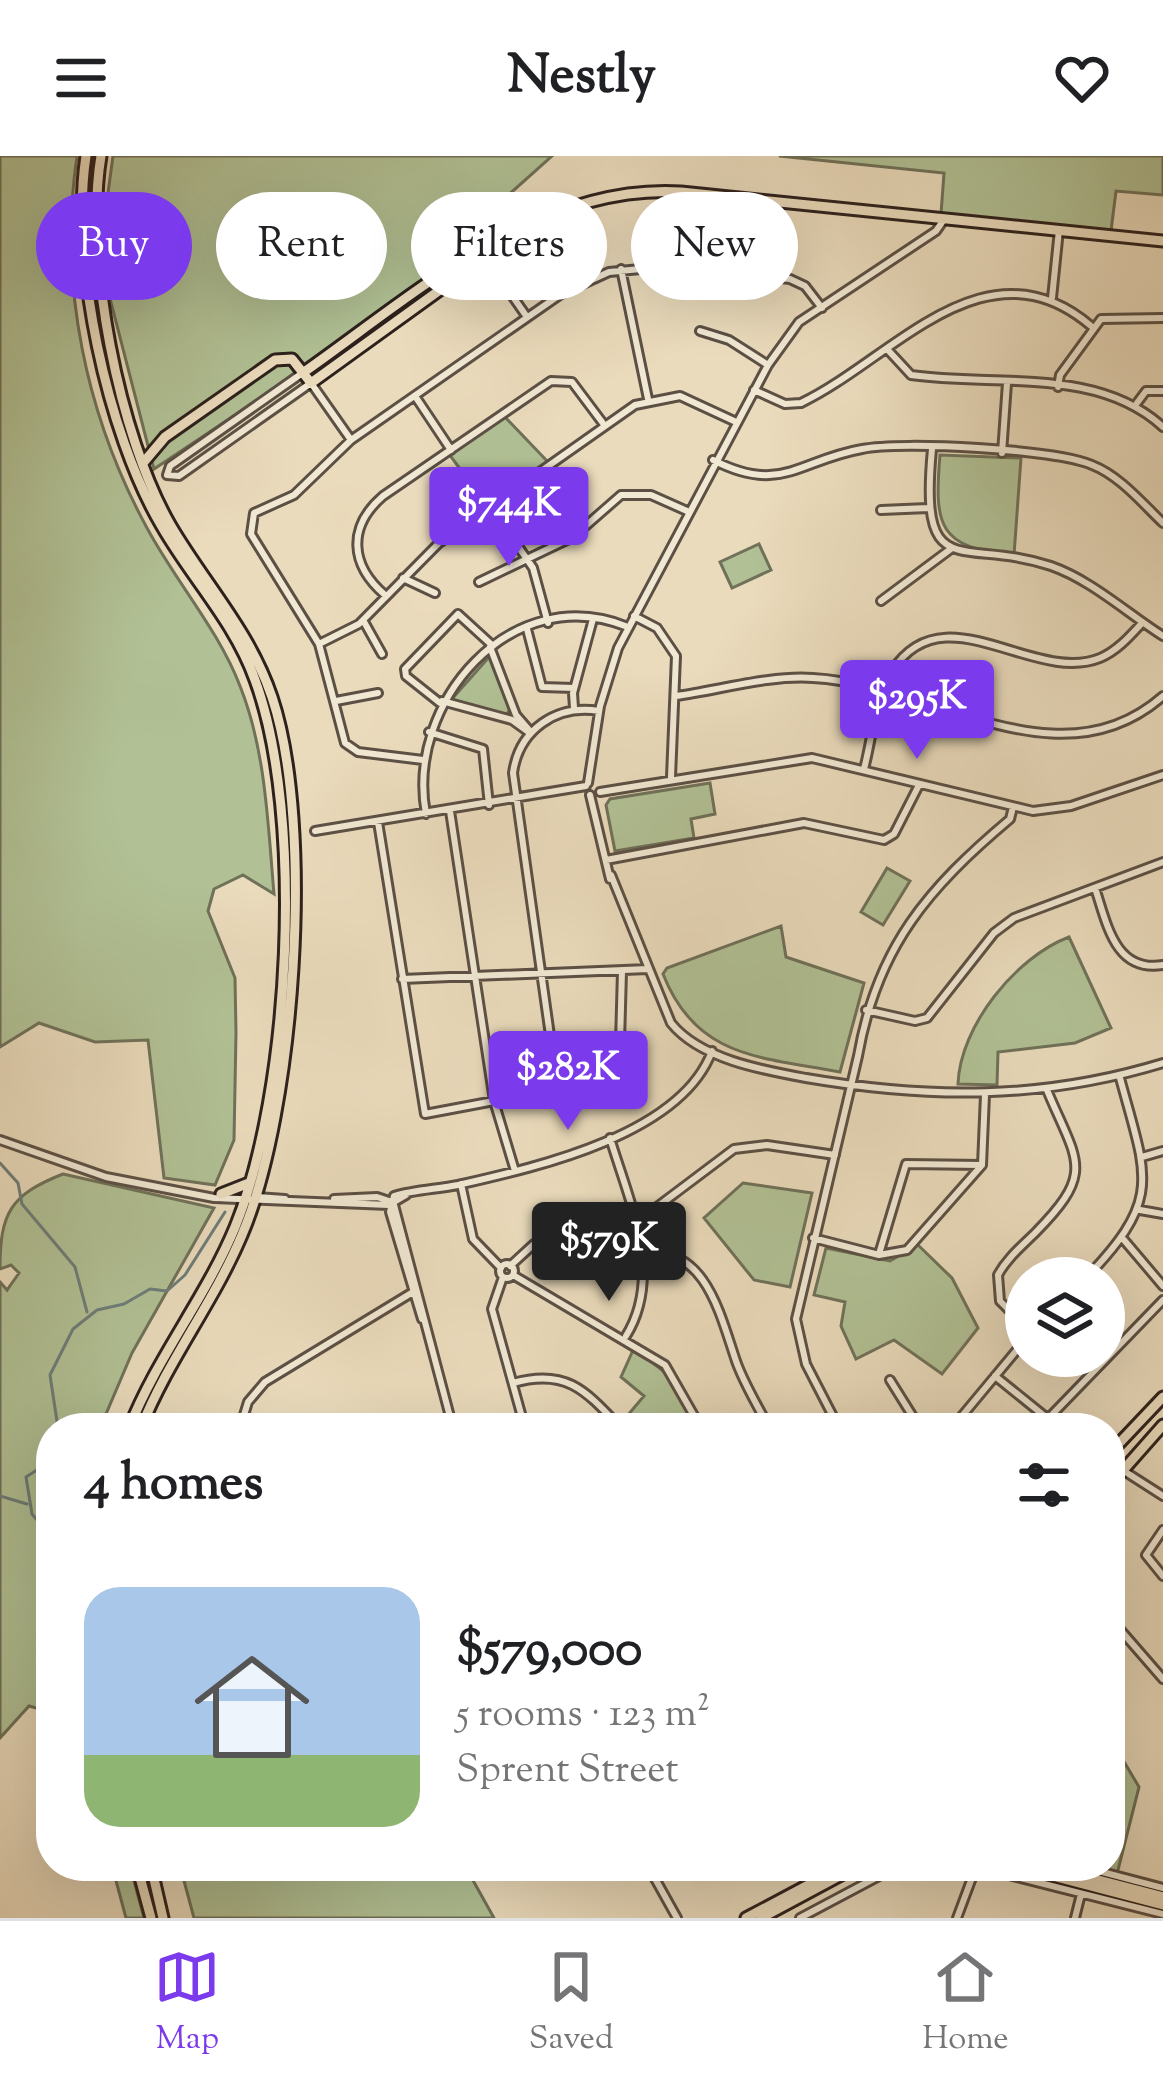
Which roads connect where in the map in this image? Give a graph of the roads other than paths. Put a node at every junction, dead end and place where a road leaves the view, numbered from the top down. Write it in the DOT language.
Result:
graph roads {
  1 [pos="86,156"];
  2 [pos="101,156"];
  3 [pos="639,192"];
  4 [pos="679,192"];
  5 [pos="798,204"];
  6 [pos="920,216"];
  7 [pos="940,218"];
  8 [pos="1059,230"];
  9 [pos="926,237"];
  10 [pos="1163,241"];
  11 [pos="621,269"];
  12 [pos="631,269"];
  13 [pos="798,283"];
  14 [pos="1052,299"];
  15 [pos="415,300"];
  16 [pos="423,300"];
  17 [pos="515,300"];
  18 [pos="822,308"];
  19 [pos="527,317"];
  20 [pos="1163,317"];
  21 [pos="1091,326"];
  22 [pos="700,331"];
  23 [pos="886,349"];
  24 [pos="768,365"];
  25 [pos="304,372"];
  26 [pos="311,383"];
  27 [pos="1006,383"];
  28 [pos="1058,387"];
  29 [pos="753,390"];
  30 [pos="1163,391"];
  31 [pos="415,396"];
  32 [pos="648,399"];
  33 [pos="1136,404"];
  34 [pos="129,417"];
  35 [pos="734,422"];
  36 [pos="605,426"];
  37 [pos="1163,427"];
  38 [pos="164,437"];
  39 [pos="352,440"];
  40 [pos="932,448"];
  41 [pos="451,450"];
  42 [pos="1002,453"];
  43 [pos="713,460"];
  44 [pos="142,466"];
  45 [pos="491,507"];
  46 [pos="928,508"];
  47 [pos="881,510"];
  48 [pos="687,511"];
  49 [pos="1163,524"];
  50 [pos="952,548"];
  51 [pos="528,559"];
  52 [pos="403,578"];
  53 [pos="479,582"];
  54 [pos="435,593"];
  55 [pos="386,596"];
  56 [pos="880,601"];
  57 [pos="634,616"];
  58 [pos="593,619"];
  59 [pos="363,620"];
  60 [pos="548,622"];
  61 [pos="1142,623"];
  62 [pos="628,627"];
  63 [pos="526,628"];
  64 [pos="1163,636"];
  65 [pos="320,644"];
  66 [pos="492,646"];
  67 [pos="382,654"];
  68 [pos="574,688"];
  69 [pos="378,693"];
  70 [pos="883,694"];
  71 [pos="676,696"];
  72 [pos="1163,696"];
  73 [pos="336,701"];
  74 [pos="441,702"];
  75 [pos="574,710"];
  76 [pos="598,711"];
  77 [pos="429,732"];
  78 [pos="530,733"];
  79 [pos="423,760"];
  80 [pos="864,770"];
  81 [pos="1163,776"];
  82 [pos="671,778"];
  83 [pos="920,784"];
  84 [pos="593,789"];
  85 [pos="514,802"];
  86 [pos="489,805"];
  87 [pos="1013,806"];
  88 [pos="450,811"];
  89 [pos="426,814"];
  90 [pos="378,821"];
  91 [pos="315,831"];
  92 [pos="607,860"];
  93 [pos="1163,862"];
  94 [pos="1095,887"];
  95 [pos="1163,965"];
  96 [pos="648,969"];
  97 [pos="622,971"];
  98 [pos="540,974"];
  99 [pos="476,976"];
  100 [pos="402,979"];
  101 [pos="866,1010"];
  102 [pos="712,1051"];
  103 [pos="1163,1063"];
  104 [pos="1119,1076"];
  105 [pos="557,1080"];
  106 [pos="853,1086"];
  107 [pos="1047,1090"];
  108 [pos="985,1096"];
  109 [pos="494,1101"];
  110 [pos="610,1138"];
  111 [pos="0,1140"];
  112 [pos="1163,1151"];
  113 [pos="835,1155"];
  114 [pos="1142,1157"];
  115 [pos="982,1166"];
  116 [pos="515,1171"];
  117 [pos="253,1177"];
  118 [pos="461,1184"];
  119 [pos="224,1197"];
  120 [pos="251,1199"];
  121 [pos="391,1204"];
  122 [pos="1140,1210"];
  123 [pos="1163,1214"];
  124 [pos="632,1216"];
  125 [pos="233,1231"];
  126 [pos="813,1238"];
  127 [pos="1124,1240"];
  128 [pos="643,1255"];
  129 [pos="879,1255"];
  130 [pos="1014,1257"];
  131 [pos="1107,1257"];
  132 [pos="1005,1267"];
  133 [pos="507,1272"];
  134 [pos="1163,1286"];
  135 [pos="414,1291"];
  136 [pos="1163,1300"];
  137 [pos="1005,1306"];
  138 [pos="625,1337"];
  139 [pos="1005,1364"];
  140 [pos="995,1376"];
  141 [pos="890,1380"];
  142 [pos="513,1383"];
  143 [pos="1163,1397"];
  144 [pos="137,1413"];
  145 [pos="149,1413"];
  146 [pos="245,1413"];
  147 [pos="449,1413"];
  148 [pos="521,1413"];
  149 [pos="603,1413"];
  150 [pos="692,1413"];
  151 [pos="763,1413"];
  152 [pos="831,1413"];
  153 [pos="911,1413"];
  154 [pos="964,1413"];
  155 [pos="1040,1413"];
  156 [pos="1051,1413"];
  157 [pos="1163,1425"];
  158 [pos="1125,1441"];
  159 [pos="1125,1468"];
  160 [pos="1125,1471"];
  161 [pos="1163,1496"];
  162 [pos="1163,1530"];
  163 [pos="1163,1576"];
  164 [pos="1125,1636"];
  165 [pos="1163,1679"];
  166 [pos="141,1881"];
  167 [pos="154,1881"];
  168 [pos="656,1881"];
  169 [pos="823,1881"];
  170 [pos="823,1881"];
  171 [pos="870,1881"];
  172 [pos="969,1881"];
  173 [pos="1032,1881"];
  174 [pos="1089,1881"];
  175 [pos="1104,1881"];
  176 [pos="1122,1881"];
  177 [pos="1082,1894"];
  178 [pos="1163,1896"];
  179 [pos="1163,1915"];
  180 [pos="151,1918"];
  181 [pos="163,1918"];
  182 [pos="677,1918"];
  183 [pos="746,1918"];
  184 [pos="760,1918"];
  185 [pos="800,1918"];
  186 [pos="957,1918"];
  187 [pos="1075,1918"];
  1 -- 117 [label="main road"];
  2 -- 34 [label="main road"];
  3 -- 4 [label="main road"];
  5 -- 6 [label="main road"];
  6 -- 7 [label="main road"];
  6 -- 9 [label="street"];
  7 -- 8 [label="main road"];
  7 -- 9 [label="street"];
  8 -- 10 [label="main road"];
  8 -- 14 [label="street"];
  9 -- 18 [label="street"];
  11 -- 12 [label="street"];
  11 -- 19 [label="street"];
  11 -- 32 [label="street"];
  13 -- 18 [label="street"];
  14 -- 21 [label="street"];
  14 -- 23 [label="street"];
  15 -- 25 [label="main road"];
  16 -- 26 [label="main road"];
  17 -- 19 [label="street"];
  18 -- 24 [label="street"];
  19 -- 31 [label="street"];
  20 -- 21 [label="street"];
  21 -- 28 [label="street"];
  22 -- 24 [label="street"];
  23 -- 27 [label="street"];
  23 -- 29 [label="street"];
  24 -- 29 [label="street"];
  25 -- 26 [label="main road"];
  25 -- 26 [label="street"];
  25 -- 38 [label="main road"];
  26 -- 39 [label="street"];
  27 -- 28 [label="street"];
  27 -- 42 [label="street"];
  28 -- 33 [label="street"];
  29 -- 35 [label="street"];
  30 -- 33 [label="street"];
  31 -- 39 [label="street"];
  31 -- 41 [label="street"];
  32 -- 35 [label="street"];
  32 -- 36 [label="street"];
  33 -- 37 [label="street"];
  34 -- 38 [label="main road"];
  34 -- 44 [label="main road"];
  35 -- 43 [label="street"];
  36 -- 41 [label="street"];
  36 -- 45 [label="street"];
  38 -- 44 [label="main road"];
  39 -- 65 [label="street"];
  40 -- 42 [label="street"];
  40 -- 43 [label="street"];
  40 -- 46 [label="street"];
  41 -- 55 [label="street"];
  42 -- 49 [label="street"];
  43 -- 48 [label="street"];
  44 -- 120 [label="main road"];
  45 -- 51 [label="street"];
  45 -- 52 [label="street"];
  46 -- 47 [label="street"];
  46 -- 50 [label="street"];
  48 -- 51 [label="street"];
  48 -- 57 [label="street"];
  50 -- 56 [label="street"];
  50 -- 61 [label="street"];
  51 -- 53 [label="street"];
  51 -- 60 [label="street"];
  52 -- 54 [label="street"];
  52 -- 55 [label="street"];
  55 -- 59 [label="street"];
  57 -- 62 [label="street"];
  57 -- 71 [label="street"];
  58 -- 60 [label="street"];
  58 -- 62 [label="street"];
  58 -- 68 [label="street"];
  59 -- 65 [label="street"];
  59 -- 67 [label="street"];
  60 -- 63 [label="street"];
  61 -- 64 [label="street"];
  61 -- 70 [label="street"];
  62 -- 76 [label="street"];
  63 -- 66 [label="street"];
  63 -- 68 [label="street"];
  65 -- 73 [label="street"];
  66 -- 74 [label="street"];
  66 -- 74 [label="street"];
  66 -- 78 [label="street"];
  68 -- 75 [label="street"];
  69 -- 73 [label="street"];
  70 -- 71 [label="street"];
  70 -- 72 [label="street"];
  70 -- 80 [label="street"];
  71 -- 82 [label="street"];
  73 -- 79 [label="street"];
  74 -- 77 [label="street"];
  74 -- 78 [label="street"];
  75 -- 76 [label="street"];
  75 -- 78 [label="street"];
  76 -- 84 [label="street"];
  77 -- 79 [label="street"];
  77 -- 86 [label="street"];
  78 -- 85 [label="street"];
  79 -- 89 [label="street"];
  80 -- 82 [label="street"];
  80 -- 83 [label="street"];
  81 -- 87 [label="street"];
  82 -- 84 [label="street"];
  83 -- 87 [label="street"];
  83 -- 92 [label="street"];
  84 -- 85 [label="street"];
  84 -- 92 [label="street"];
  85 -- 86 [label="street"];
  85 -- 98 [label="street"];
  86 -- 88 [label="street"];
  87 -- 101 [label="street"];
  88 -- 89 [label="street"];
  88 -- 99 [label="street"];
  89 -- 90 [label="street"];
  90 -- 91 [label="street"];
  90 -- 100 [label="street"];
  92 -- 96 [label="street"];
  93 -- 94 [label="street"];
  94 -- 95 [label="street"];
  94 -- 101 [label="street"];
  96 -- 97 [label="street"];
  96 -- 102 [label="street"];
  97 -- 98 [label="street"];
  97 -- 105 [label="street"];
  98 -- 99 [label="street"];
  98 -- 105 [label="street"];
  99 -- 100 [label="street"];
  99 -- 109 [label="street"];
  100 -- 109 [label="street"];
  101 -- 106 [label="street"];
  102 -- 106 [label="street"];
  102 -- 110 [label="street"];
  103 -- 104 [label="street"];
  104 -- 107 [label="street"];
  104 -- 114 [label="street"];
  105 -- 109 [label="street"];
  106 -- 108 [label="street"];
  106 -- 113 [label="street"];
  107 -- 108 [label="street"];
  107 -- 130 [label="street"];
  108 -- 115 [label="street"];
  109 -- 116 [label="street"];
  110 -- 116 [label="street"];
  110 -- 124 [label="street"];
  111 -- 119 [label="street"];
  112 -- 114 [label="street"];
  113 -- 124 [label="street"];
  113 -- 126 [label="street"];
  114 -- 122 [label="street"];
  115 -- 129 [label="street"];
  115 -- 129 [label="street"];
  116 -- 118 [label="street"];
  117 -- 119 [label="main road"];
  117 -- 120 [label="main road"];
  118 -- 121 [label="street"];
  118 -- 133 [label="street"];
  119 -- 120 [label="street"];
  119 -- 125 [label="main road"];
  120 -- 121 [label="street"];
  120 -- 125 [label="main road"];
  120 -- 145 [label="main road"];
  121 -- 135 [label="street"];
  122 -- 123 [label="street"];
  122 -- 127 [label="street"];
  124 -- 128 [label="street"];
  124 -- 133 [label="street"];
  125 -- 144 [label="main road"];
  126 -- 129 [label="street"];
  126 -- 152 [label="street"];
  127 -- 131 [label="street"];
  127 -- 134 [label="street"];
  128 -- 138 [label="street"];
  128 -- 151 [label="street"];
  132 -- 137 [label="street"];
  133 -- 138 [label="street"];
  133 -- 142 [label="street"];
  135 -- 146 [label="street"];
  135 -- 147 [label="street"];
  136 -- 156 [label="street"];
  138 -- 150 [label="street"];
  139 -- 140 [label="street"];
  140 -- 154 [label="street"];
  140 -- 155 [label="street"];
  141 -- 153 [label="street"];
  142 -- 148 [label="street"];
  142 -- 149 [label="street"];
  143 -- 158 [label="main road"];
  157 -- 159 [label="main road"];
  160 -- 161 [label="street"];
  162 -- 163 [label="street"];
  164 -- 165 [label="street"];
  166 -- 180 [label="main road"];
  167 -- 181 [label="main road"];
  168 -- 182 [label="street"];
  169 -- 183 [label="main road"];
  170 -- 184 [label="main road"];
  171 -- 185 [label="street"];
  172 -- 186 [label="street"];
  173 -- 177 [label="street"];
  174 -- 178 [label="main road"];
  175 -- 178 [label="main road"];
  176 -- 178 [label="street"];
  177 -- 179 [label="street"];
  177 -- 187 [label="street"];
}
